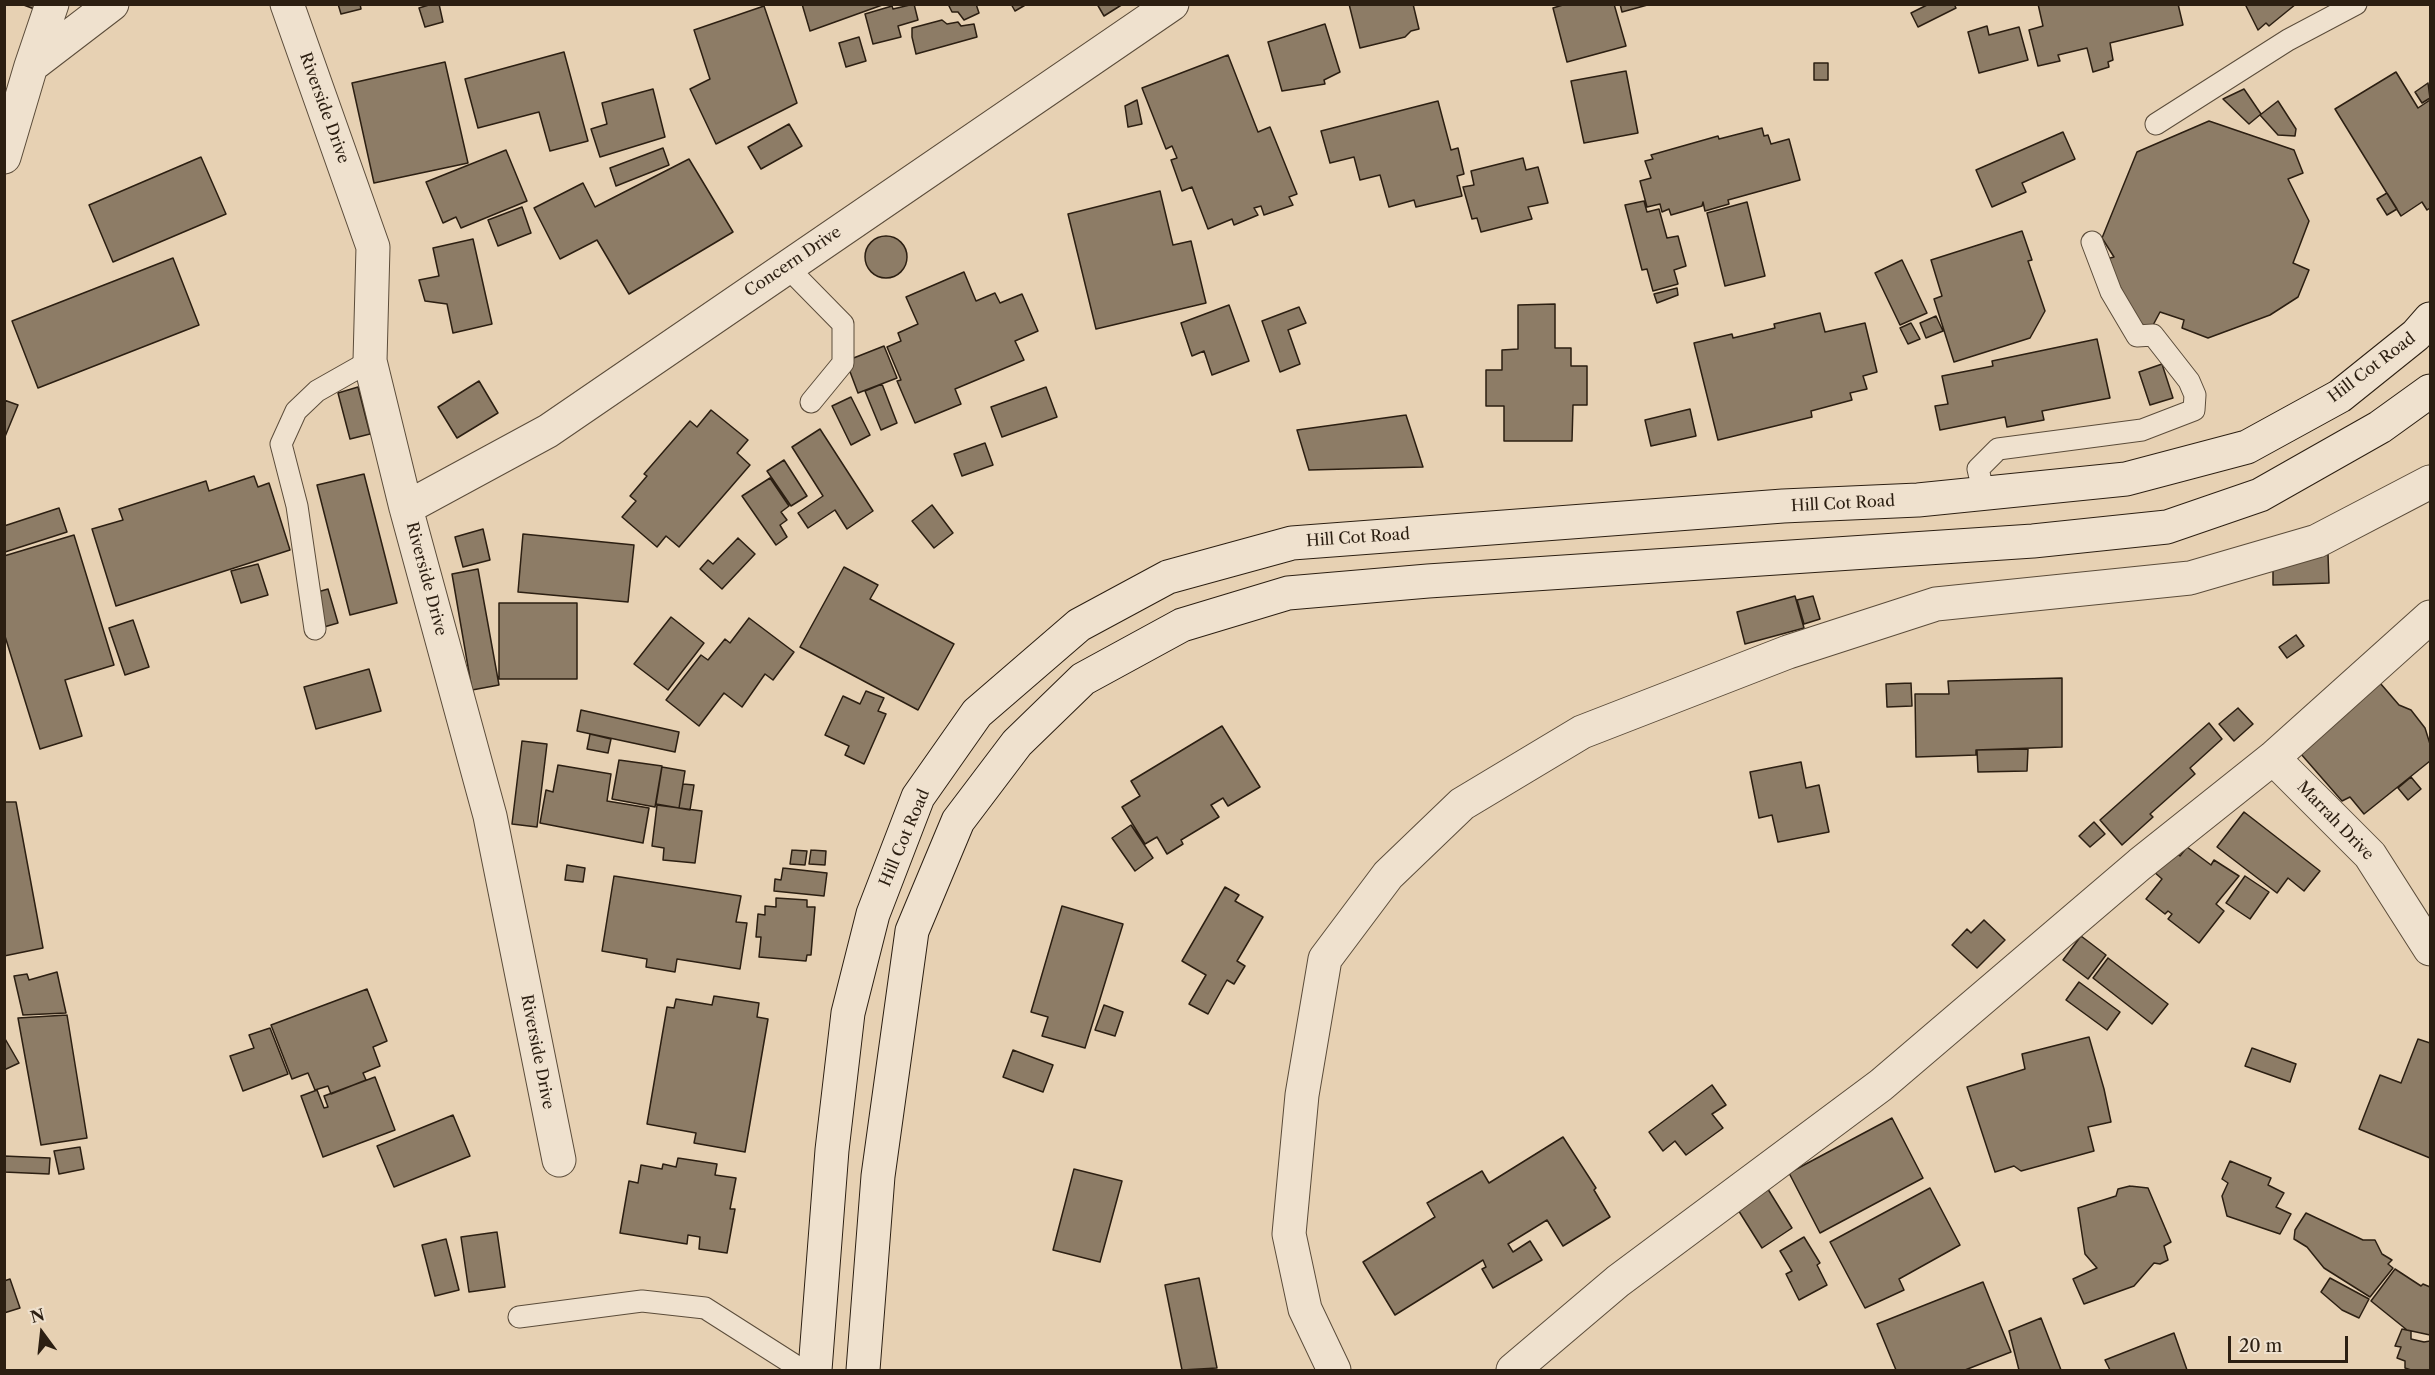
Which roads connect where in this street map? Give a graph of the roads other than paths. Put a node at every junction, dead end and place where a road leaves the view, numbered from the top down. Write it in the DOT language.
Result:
graph roads {
  1 [pos="52,4"];
  2 [pos="112,4"];
  3 [pos="287,4"];
  4 [pos="1172,4"];
  5 [pos="2356,4"];
  6 [pos="32,66"];
  7 [pos="2156,124"];
  8 [pos="4,157"];
  9 [pos="2092,242"];
  10 [pos="786,266"];
  11 [pos="2430,319"];
  12 [pos="370,361"];
  13 [pos="2430,391"];
  14 [pos="811,402"];
  15 [pos="2430,482"];
  16 [pos="1983,494"];
  17 [pos="406,508"];
  18 [pos="2430,617"];
  19 [pos="315,629"];
  20 [pos="2273,758"];
  21 [pos="2430,949"];
  22 [pos="559,1160"];
  23 [pos="519,1317"];
  24 [pos="799,1371"];
  25 [pos="815,1371"];
  26 [pos="863,1371"];
  27 [pos="1334,1371"];
  28 [pos="1513,1371"];
  1 -- 6 [label="street"];
  2 -- 6 [label="street"];
  3 -- 12 [label="street, Riverside Drive"];
  4 -- 10 [label="street, Concern Drive"];
  5 -- 7 [label="lane"];
  6 -- 8 [label="street"];
  9 -- 16 [label="lane"];
  10 -- 14 [label="lane"];
  10 -- 17 [label="street, Concern Drive"];
  11 -- 16 [label="street, Hill Cot Road"];
  12 -- 17 [label="street, Riverside Drive"];
  12 -- 19 [label="lane"];
  13 -- 26 [label="street"];
  15 -- 27 [label="street"];
  16 -- 25 [label="street, Hill Cot Road"];
  17 -- 22 [label="street, Riverside Drive"];
  18 -- 20 [label="street"];
  20 -- 21 [label="street, Marrah Drive"];
  20 -- 28 [label="street"];
  23 -- 24 [label="lane"];
}
